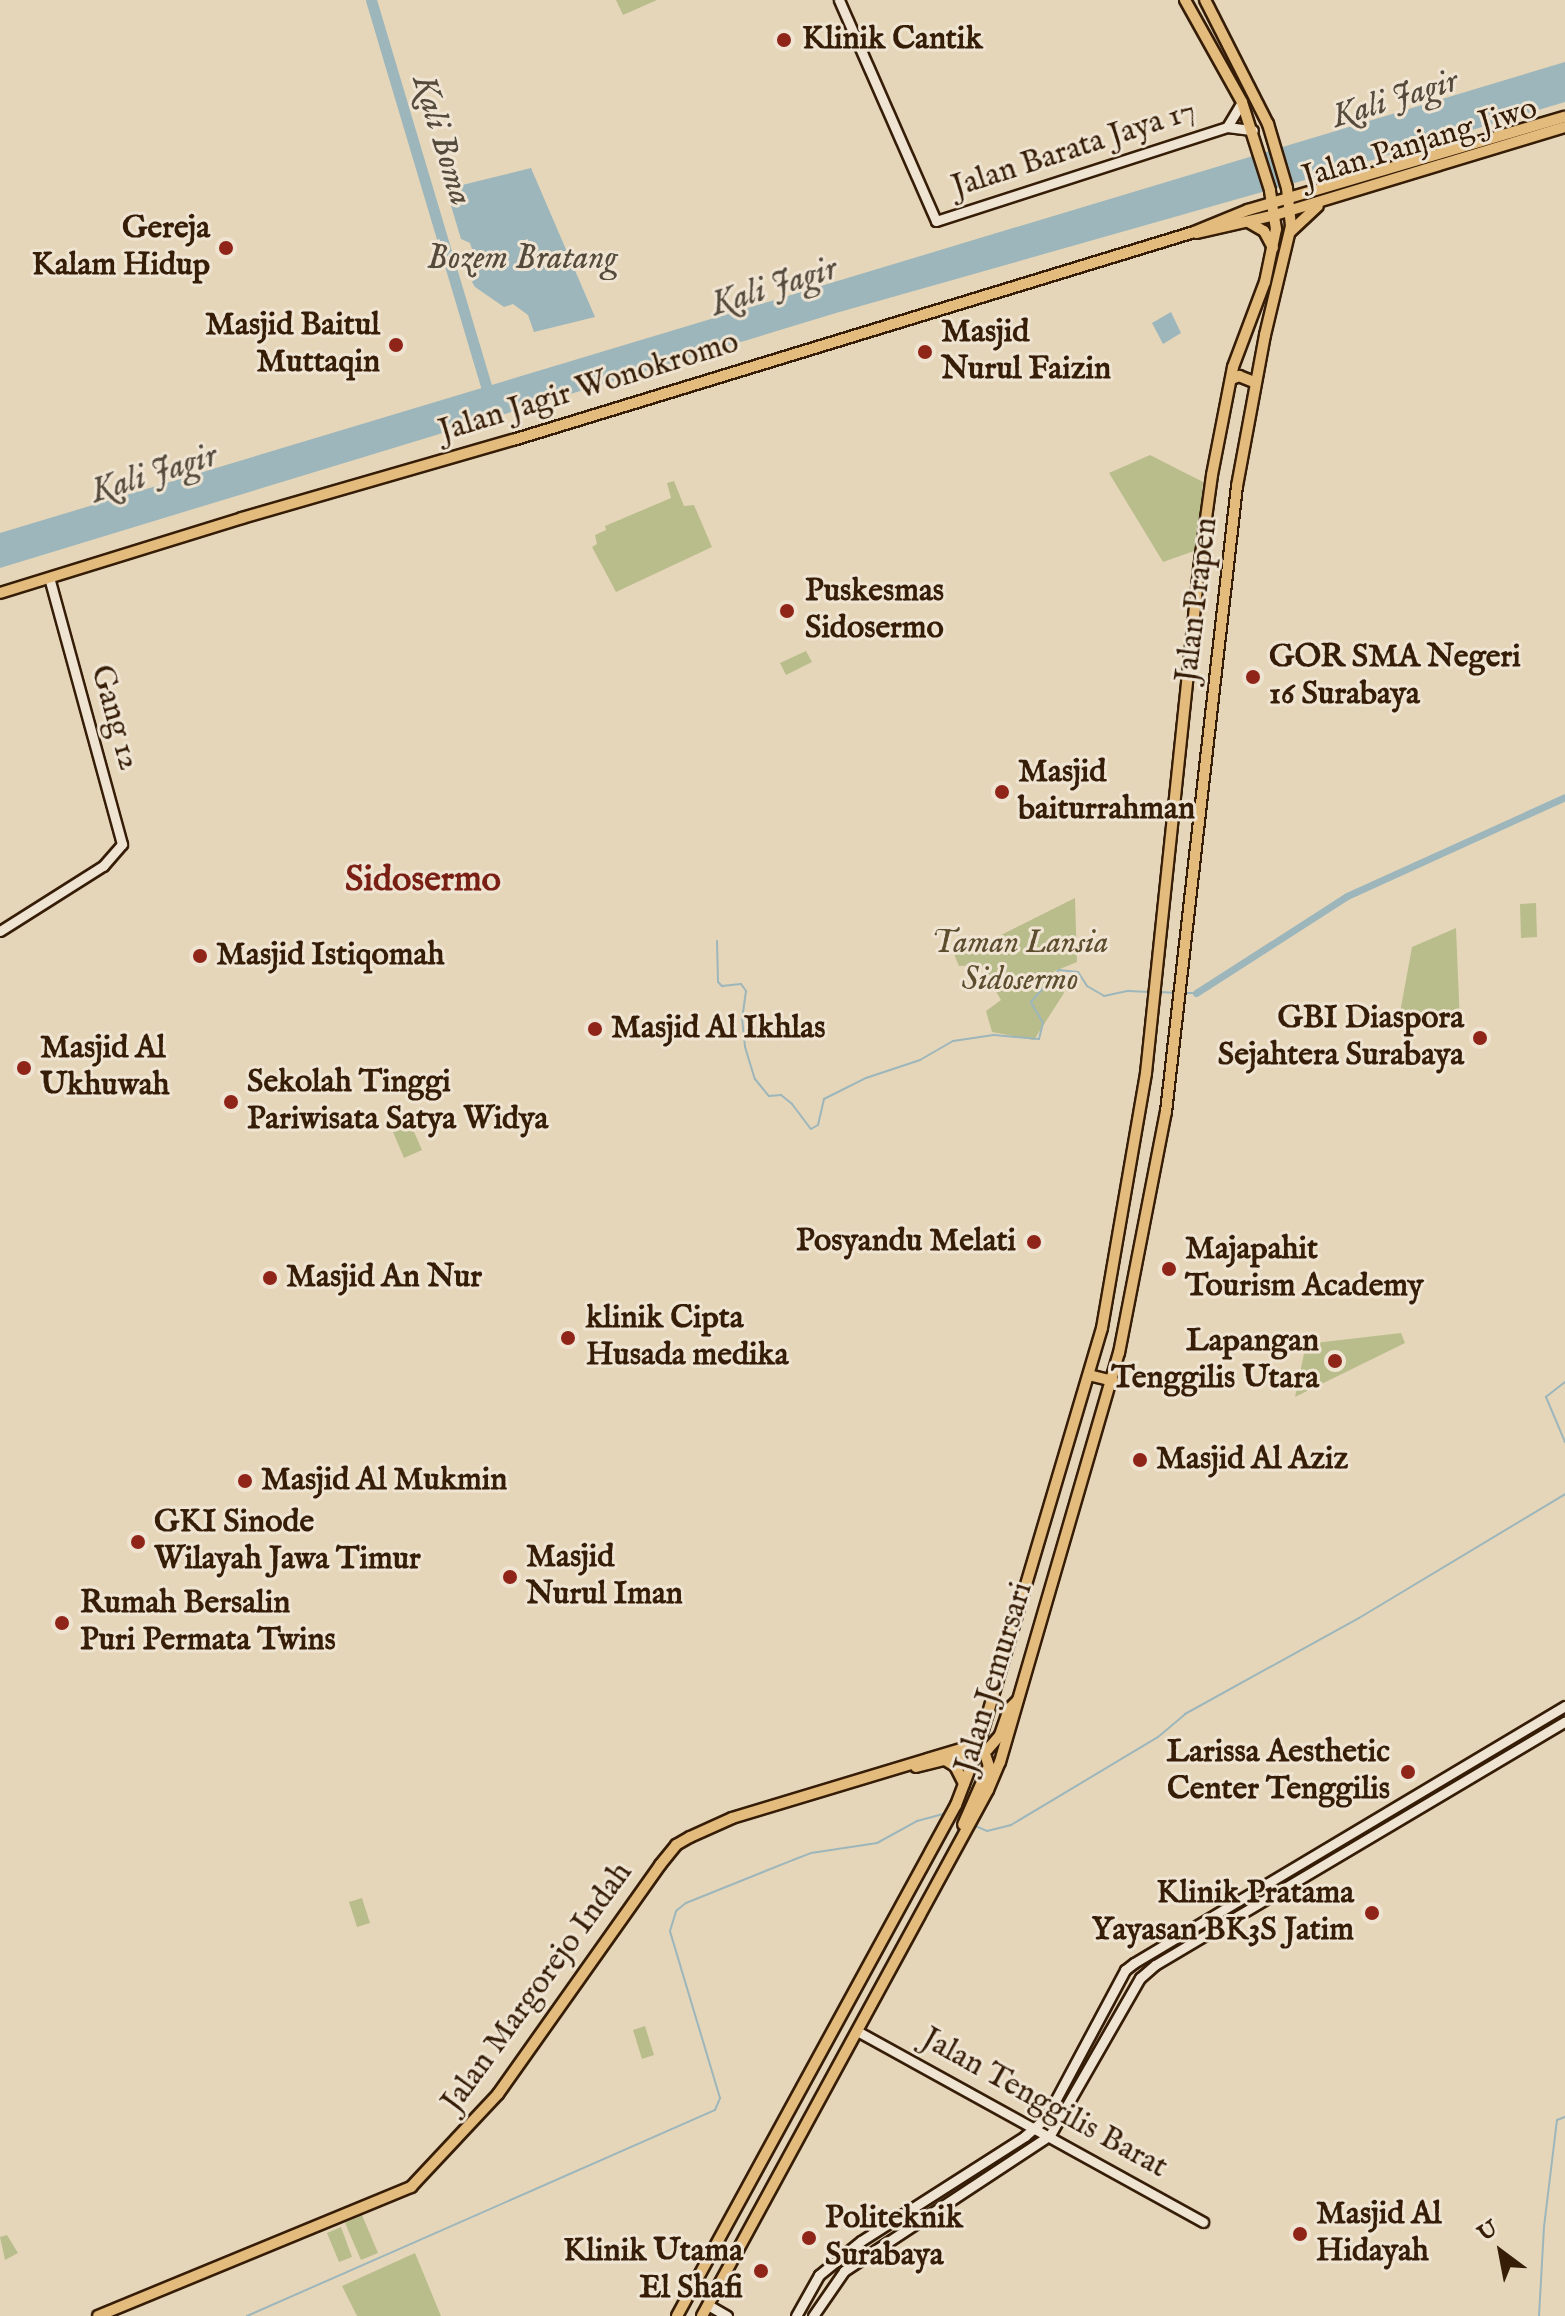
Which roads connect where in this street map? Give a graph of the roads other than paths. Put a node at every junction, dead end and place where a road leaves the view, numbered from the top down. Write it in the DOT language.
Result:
graph roads {
  1 [pos="839,0"];
  2 [pos="1185,0"];
  3 [pos="1205,0"];
  4 [pos="1242,102"];
  5 [pos="1565,117"];
  6 [pos="1227,127"];
  7 [pos="1565,127"];
  8 [pos="1253,130"];
  9 [pos="1334,196"];
  10 [pos="1288,199"];
  11 [pos="1274,203"];
  12 [pos="1275,215"];
  13 [pos="1248,223"];
  14 [pos="1194,232"];
  15 [pos="1290,232"];
  16 [pos="1273,248"];
  17 [pos="1244,379"];
  18 [pos="49,578"];
  19 [pos="0,593"];
  20 [pos="0,931"];
  21 [pos="1154,999"];
  22 [pos="1180,999"];
  23 [pos="1089,1375"];
  24 [pos="1113,1381"];
  25 [pos="1018,1699"];
  26 [pos="1565,1706"];
  27 [pos="1565,1722"];
  28 [pos="977,1750"];
  29 [pos="945,1760"];
  30 [pos="910,1766"];
  31 [pos="1455,1771"];
  32 [pos="964,1784"];
  33 [pos="1462,1784"];
  34 [pos="970,1818"];
  35 [pos="1226,1906"];
  36 [pos="1233,1917"];
  37 [pos="859,2032"];
  38 [pos="1035,2128"];
  39 [pos="1050,2135"];
  40 [pos="1203,2222"];
  41 [pos="708,2305"];
  42 [pos="98,2316"];
  43 [pos="677,2316"];
  44 [pos="702,2316"];
  45 [pos="727,2316"];
  46 [pos="796,2316"];
  47 [pos="813,2316"];
  1 -- 6 [label="main road, Jalan Barata Jaya 17"];
  2 -- 4 [label="main road, Jalan Prapen"];
  3 -- 10 [label="main road, Jalan Prapen"];
  4 -- 6 [label="main road, Jalan Barata Jaya 17"];
  4 -- 8 [label="main road, Jalan Prapen"];
  5 -- 10 [label="main road, Jalan Panjang Jiwo"];
  6 -- 8 [label="main road, Jalan Barata Jaya 17"];
  7 -- 9 [label="main road, Jalan Panjang Jiwo"];
  8 -- 11 [label="main road, Jalan Prapen"];
  9 -- 10 [label="main road, Jalan Panjang Jiwo"];
  9 -- 15 [label="main road"];
  10 -- 11 [label="main road, Jalan Panjang Jiwo"];
  10 -- 12 [label="main road, Jalan Jagir Wonokromo"];
  10 -- 15 [label="main road, Jalan Prapen"];
  11 -- 12 [label="main road, Jalan Prapen"];
  11 -- 14 [label="main road, Jalan Jagir Wonokromo"];
  12 -- 13 [label="main road, Jalan Jagir Wonokromo"];
  12 -- 16 [label="main road, Jalan Prapen"];
  13 -- 14 [label="main road, Jalan Jagir Wonokromo"];
  13 -- 16 [label="main road"];
  14 -- 18 [label="main road, Jalan Jagir Wonokromo"];
  15 -- 17 [label="main road, Jalan Prapen"];
  16 -- 17 [label="main road, Jalan Prapen"];
  17 -- 21 [label="main road, Jalan Prapen"];
  17 -- 22 [label="main road, Jalan Prapen"];
  18 -- 19 [label="main road, Jalan Jagir Wonokromo"];
  18 -- 20 [label="main road, Gang 12"];
  21 -- 23 [label="main road, Jalan Jemursari"];
  22 -- 24 [label="main road, Jalan Jemursari"];
  23 -- 24 [label="main road"];
  23 -- 28 [label="main road, Jalan Jemursari"];
  24 -- 25 [label="main road, Jalan Jemursari"];
  25 -- 28 [label="main road"];
  25 -- 34 [label="main road, Jalan Jemursari"];
  26 -- 31 [label="main road"];
  27 -- 33 [label="main road"];
  28 -- 29 [label="main road, Jalan Margorejo Indah"];
  28 -- 30 [label="main road, Jalan Margorejo Indah"];
  28 -- 32 [label="main road, Jalan Jemursari"];
  28 -- 34 [label="main road"];
  29 -- 30 [label="main road, Jalan Margorejo Indah"];
  29 -- 32 [label="main road"];
  30 -- 42 [label="main road, Jalan Margorejo Indah"];
  31 -- 33 [label="main road"];
  31 -- 35 [label="main road"];
  32 -- 43 [label="main road, Jalan Jemursari"];
  33 -- 36 [label="main road"];
  34 -- 37 [label="main road"];
  35 -- 36 [label="main road"];
  35 -- 38 [label="main road"];
  36 -- 39 [label="main road"];
  37 -- 38 [label="main road, Jalan Tenggilis Barat"];
  37 -- 41 [label="main road"];
  38 -- 39 [label="main road, Jalan Tenggilis Barat"];
  38 -- 46 [label="main road"];
  39 -- 40 [label="main road, Jalan Tenggilis Barat"];
  39 -- 47 [label="main road"];
  41 -- 44 [label="main road"];
  41 -- 45 [label="main road"];
}
